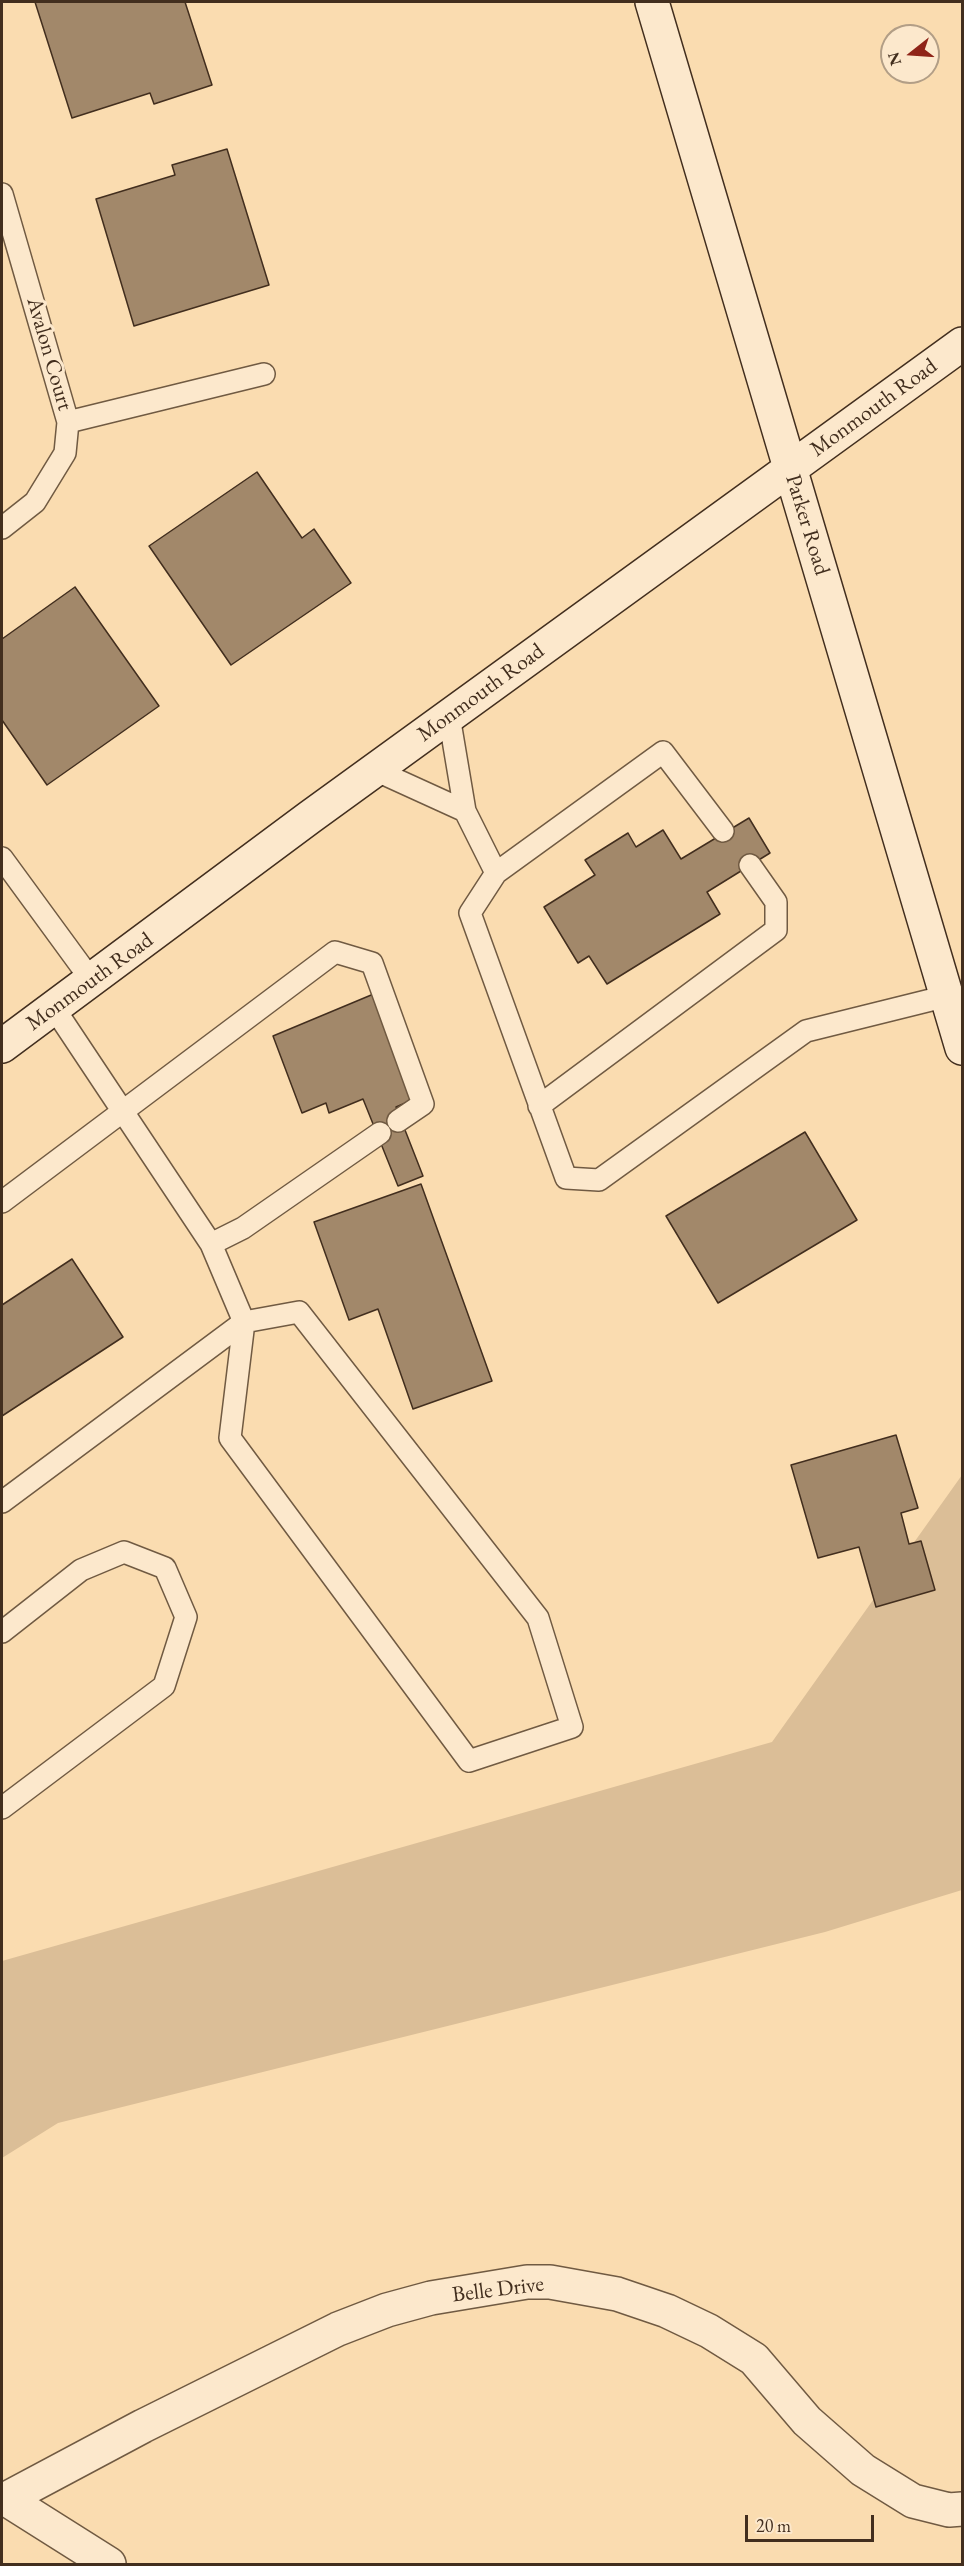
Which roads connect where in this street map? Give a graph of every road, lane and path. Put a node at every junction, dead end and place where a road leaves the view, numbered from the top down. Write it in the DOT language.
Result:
graph roads {
  1 [pos="652,2"];
  2 [pos="2,194"];
  3 [pos="963,344"];
  4 [pos="264,374"];
  5 [pos="68,422"];
  6 [pos="790,470"];
  7 [pos="2,528"];
  8 [pos="449,716"];
  9 [pos="375,770"];
  10 [pos="465,811"];
  11 [pos="723,831"];
  12 [pos="2,858"];
  13 [pos="750,865"];
  14 [pos="496,873"];
  15 [pos="92,981"];
  16 [pos="947,996"];
  17 [pos="54,1008"];
  18 [pos="2,1046"];
  19 [pos="963,1048"];
  20 [pos="539,1106"];
  21 [pos="123,1111"];
  22 [pos="398,1121"];
  23 [pos="380,1133"];
  24 [pos="2,1202"];
  25 [pos="211,1244"];
  26 [pos="244,1322"];
  27 [pos="2,1502"];
  28 [pos="2,1632"];
  29 [pos="2,1808"];
  30 [pos="963,2509"];
  31 [pos="109,2565"];
  1 -- 6 [label="street, Parker Road"];
  2 -- 5 [label="lane, Avalon Court"];
  3 -- 6 [label="street, Monmouth Road"];
  4 -- 5 [label="lane"];
  5 -- 7 [label="lane, Avalon Court"];
  6 -- 8 [label="street, Monmouth Road"];
  6 -- 16 [label="street, Parker Road"];
  8 -- 9 [label="street, Monmouth Road"];
  8 -- 10 [label="lane"];
  9 -- 10 [label="lane"];
  9 -- 15 [label="street, Monmouth Road"];
  10 -- 14 [label="lane"];
  11 -- 14 [label="lane"];
  12 -- 15 [label="lane"];
  13 -- 20 [label="lane"];
  14 -- 20 [label="lane"];
  15 -- 17 [label="street, Monmouth Road"];
  16 -- 19 [label="street, Parker Road"];
  16 -- 20 [label="lane"];
  17 -- 18 [label="street, Monmouth Road"];
  17 -- 21 [label="lane"];
  21 -- 22 [label="lane"];
  21 -- 24 [label="lane"];
  21 -- 25 [label="lane"];
  23 -- 25 [label="lane"];
  25 -- 26 [label="lane"];
  26 -- 26 [label="lane"];
  26 -- 27 [label="lane"];
  28 -- 29 [label="lane"];
  30 -- 31 [label="street, Belle Drive"];
}
